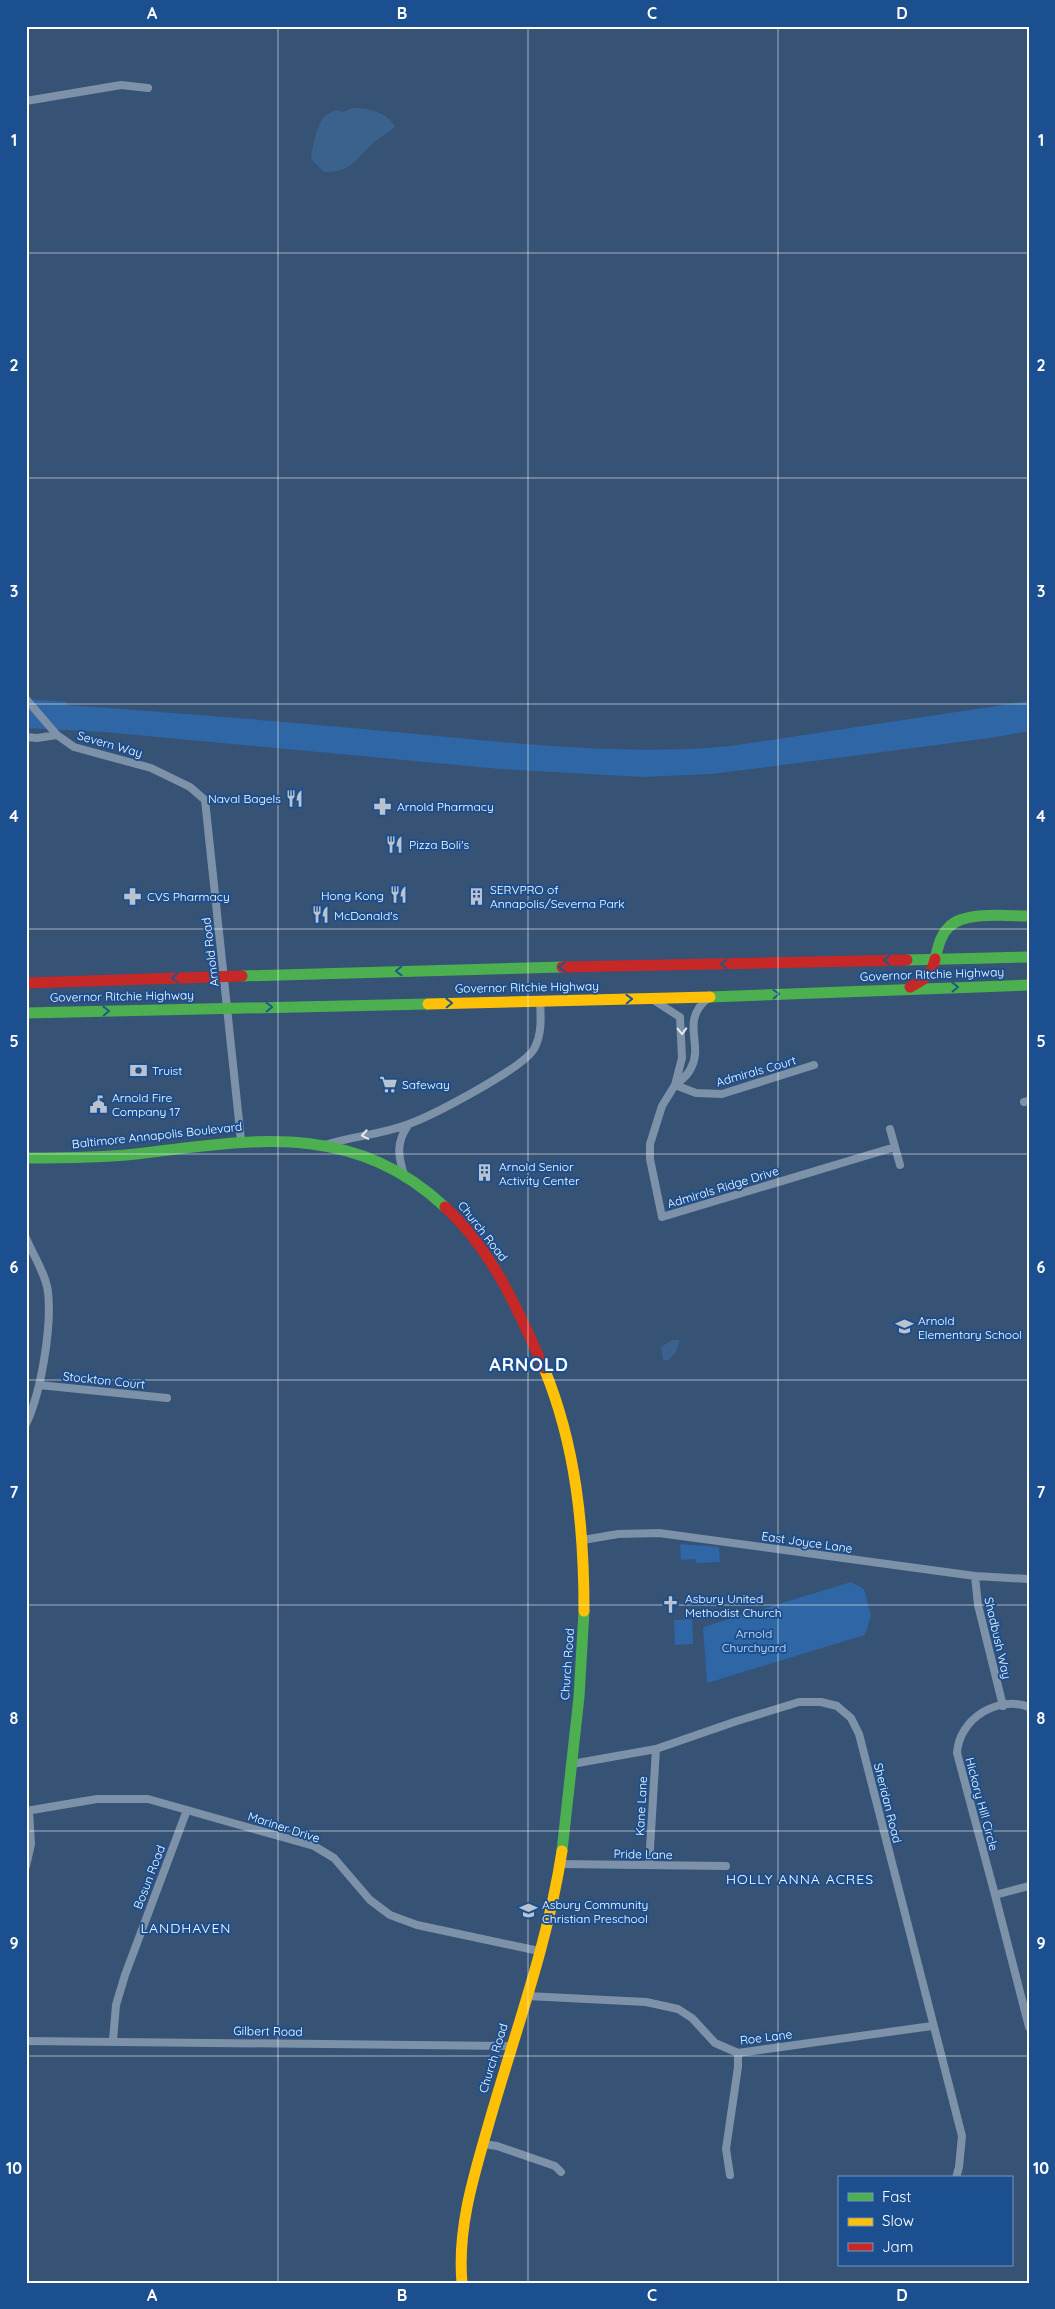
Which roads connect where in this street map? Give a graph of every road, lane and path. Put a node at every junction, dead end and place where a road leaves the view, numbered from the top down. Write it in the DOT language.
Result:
graph roads {
  1 [pos="148,88"];
  2 [pos="26,101"];
  3 [pos="26,699"];
  4 [pos="56,735"];
  5 [pos="26,737"];
  6 [pos="174,779"];
  7 [pos="1029,916"];
  8 [pos="1029,957"];
  9 [pos="935,959"];
  10 [pos="224,976"];
  11 [pos="26,983"];
  12 [pos="1029,985"];
  13 [pos="906,988"];
  14 [pos="710,997"];
  15 [pos="651,998"];
  16 [pos="540,1001"];
  17 [pos="228,1008"];
  18 [pos="26,1013"];
  19 [pos="814,1065"];
  20 [pos="675,1085"];
  21 [pos="408,1125"];
  22 [pos="890,1129"];
  23 [pos="241,1140"];
  24 [pos="323,1145"];
  25 [pos="895,1147"];
  26 [pos="26,1158"];
  27 [pos="900,1165"];
  28 [pos="404,1175"];
  29 [pos="26,1238"];
  30 [pos="39,1385"];
  31 [pos="167,1398"];
  32 [pos="26,1424"];
  33 [pos="583,1540"];
  34 [pos="976,1576"];
  35 [pos="1029,1580"];
  36 [pos="1003,1706"];
  37 [pos="1029,1708"];
  38 [pos="656,1749"];
  39 [pos="572,1764"];
  40 [pos="186,1810"];
  41 [pos="27,1811"];
  42 [pos="559,1864"];
  43 [pos="649,1865"];
  44 [pos="26,1866"];
  45 [pos="726,1866"];
  46 [pos="1029,1886"];
  47 [pos="995,1894"];
  48 [pos="539,1951"];
  49 [pos="527,1996"];
  50 [pos="932,2026"];
  51 [pos="1029,2027"];
  52 [pos="26,2040"];
  53 [pos="113,2040"];
  54 [pos="510,2046"];
  55 [pos="738,2053"];
  56 [pos="483,2144"];
  57 [pos="562,2172"];
  58 [pos="730,2175"];
  59 [pos="957,2176"];
  60 [pos="462,2283"];
  1 -- 2 [label="street"];
  3 -- 4 [label="street, Severn Way"];
  4 -- 5 [label="street"];
  4 -- 6 [label="street, Severn Way"];
  6 -- 10 [label="street, Arnold Road"];
  7 -- 9 [label="main road"];
  8 -- 9 [label="main road, Governor Ritchie Highway"];
  9 -- 10 [label="main road, Governor Ritchie Highway, one-way"];
  9 -- 13 [label="main road"];
  10 -- 11 [label="main road, Governor Ritchie Highway, one-way"];
  10 -- 17 [label="street, Arnold Road"];
  13 -- 12 [label="main road, Governor Ritchie Highway, one-way"];
  14 -- 13 [label="main road, Governor Ritchie Highway, one-way"];
  14 -- 15 [label="main road, Governor Ritchie Highway"];
  14 -- 20 [label="street, Admirals Ridge Drive"];
  16 -- 15 [label="main road, Governor Ritchie Highway, one-way"];
  15 -- 20 [label="street, Admirals Ridge Drive, one-way"];
  17 -- 16 [label="main road, Governor Ritchie Highway, one-way"];
  16 -- 21 [label="street, Baltimore Annapolis Boulevard"];
  18 -- 17 [label="main road, Governor Ritchie Highway, one-way"];
  17 -- 23 [label="street, Arnold Road"];
  19 -- 20 [label="street, Admirals Court"];
  20 -- 25 [label="street, Admirals Ridge Drive"];
  21 -- 24 [label="street, Baltimore Annapolis Boulevard, one-way"];
  21 -- 28 [label="street"];
  22 -- 25 [label="street"];
  23 -- 24 [label="main road, Baltimore Annapolis Boulevard"];
  23 -- 26 [label="main road, Baltimore Annapolis Boulevard"];
  24 -- 28 [label="main road, Church Road"];
  25 -- 27 [label="street"];
  28 -- 33 [label="main road, Church Road"];
  29 -- 30 [label="street"];
  30 -- 31 [label="street, Stockton Court"];
  30 -- 32 [label="street"];
  33 -- 34 [label="street, East Joyce Lane"];
  33 -- 39 [label="main road, Church Road"];
  34 -- 35 [label="street, East Joyce Lane"];
  34 -- 36 [label="street, Shadbush Way"];
  36 -- 37 [label="street, Hickory Hill Circle"];
  36 -- 47 [label="street, Hickory Hill Circle"];
  38 -- 39 [label="street, Sheridan Road"];
  38 -- 43 [label="street, Kane Lane"];
  38 -- 50 [label="street, Sheridan Road"];
  39 -- 42 [label="main road, Church Road"];
  40 -- 41 [label="street, Mariner Drive"];
  40 -- 48 [label="street, Mariner Drive"];
  40 -- 53 [label="street, Bosun Road"];
  41 -- 44 [label="street"];
  42 -- 43 [label="street, Pride Lane"];
  42 -- 48 [label="main road, Church Road"];
  43 -- 45 [label="street, Pride Lane"];
  46 -- 47 [label="street"];
  47 -- 51 [label="street, Hickory Hill Circle"];
  48 -- 49 [label="main road, Church Road"];
  49 -- 54 [label="main road, Church Road"];
  49 -- 55 [label="street, Roe Lane"];
  50 -- 55 [label="street, Roe Lane"];
  50 -- 59 [label="street, Sheridan Road"];
  52 -- 53 [label="street, Gilbert Road"];
  53 -- 54 [label="street, Gilbert Road"];
  54 -- 56 [label="main road, Church Road"];
  55 -- 58 [label="street"];
  56 -- 57 [label="street"];
  56 -- 60 [label="main road, Church Road"];
}
